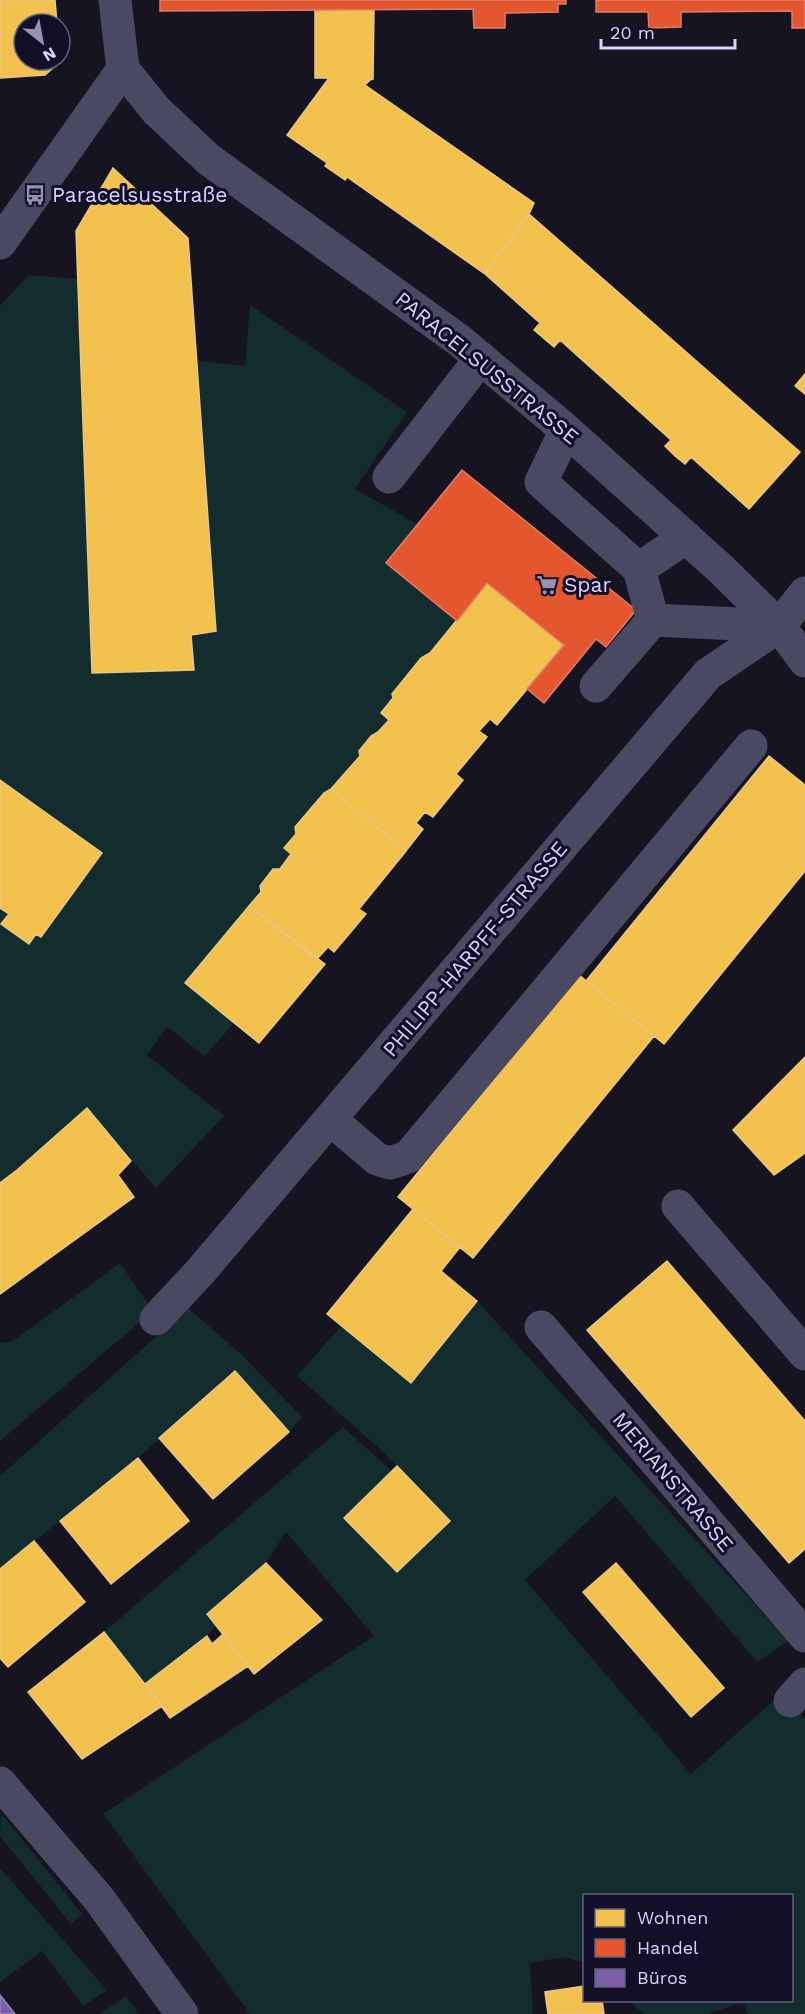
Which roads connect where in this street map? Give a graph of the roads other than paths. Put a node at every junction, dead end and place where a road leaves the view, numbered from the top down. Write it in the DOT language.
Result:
graph roads {
  1 [pos="115,0"];
  2 [pos="123,69"];
  3 [pos="0,243"];
  4 [pos="481,358"];
  5 [pos="566,430"];
  6 [pos="388,477"];
  7 [pos="686,537"];
  8 [pos="639,568"];
  9 [pos="805,593"];
  10 [pos="653,620"];
  11 [pos="779,626"];
  12 [pos="805,661"];
  13 [pos="596,686"];
  14 [pos="751,746"];
  15 [pos="330,1119"];
  16 [pos="678,1206"];
  17 [pos="156,1320"];
  18 [pos="541,1327"];
  19 [pos="805,1354"];
  20 [pos="805,1636"];
  21 [pos="0,1783"];
  22 [pos="182,2014"];
  1 -- 2 [label="street"];
  2 -- 3 [label="street"];
  2 -- 4 [label="street, PARACELSUSSTRASSE"];
  4 -- 5 [label="street, PARACELSUSSTRASSE"];
  4 -- 6 [label="street"];
  5 -- 7 [label="street, PARACELSUSSTRASSE"];
  5 -- 8 [label="street"];
  7 -- 8 [label="street"];
  7 -- 11 [label="street, PARACELSUSSTRASSE"];
  8 -- 10 [label="street"];
  9 -- 11 [label="street, PHILIPP-HARPFF-STRASSE"];
  10 -- 11 [label="street"];
  10 -- 13 [label="street"];
  11 -- 12 [label="street, PARACELSUSSTRASSE"];
  11 -- 15 [label="street, PHILIPP-HARPFF-STRASSE"];
  14 -- 15 [label="street"];
  15 -- 17 [label="street, PHILIPP-HARPFF-STRASSE"];
  16 -- 19 [label="street"];
  18 -- 20 [label="street, MERIANSTRASSE"];
  21 -- 22 [label="street"];
}
